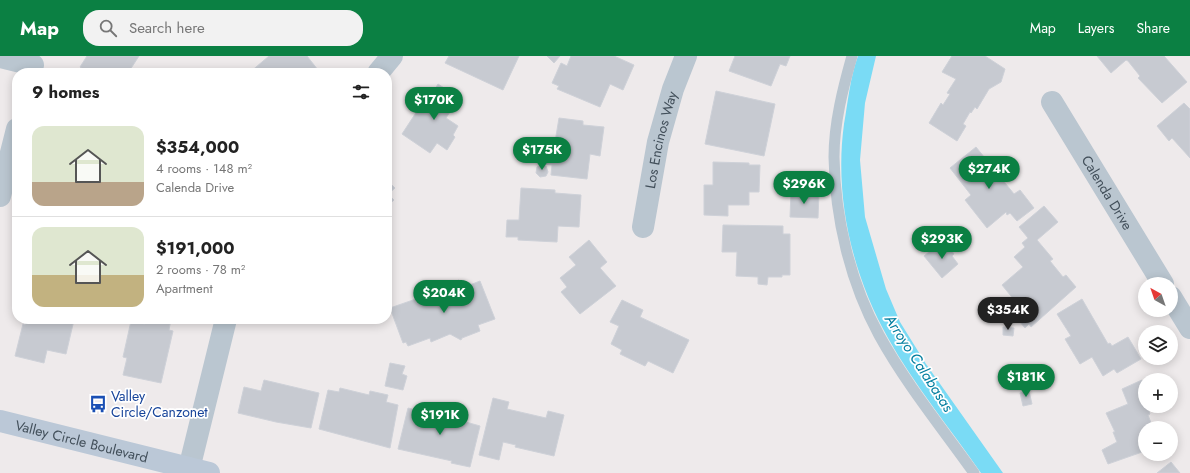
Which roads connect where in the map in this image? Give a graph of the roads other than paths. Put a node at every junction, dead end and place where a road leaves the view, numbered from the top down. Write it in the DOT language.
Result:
graph roads {
  1 [pos="392,56"];
  2 [pos="686,56"];
  3 [pos="852,56"];
  4 [pos="0,57"];
  5 [pos="34,65"];
  6 [pos="382,68"];
  7 [pos="1052,102"];
  8 [pos="12,149"];
  9 [pos="0,196"];
  10 [pos="643,227"];
  11 [pos="1159,277"];
  12 [pos="1178,308"];
  13 [pos="225,324"];
  14 [pos="1190,328"];
  15 [pos="0,420"];
  16 [pos="195,471"];
  17 [pos="974,473"];
  1 -- 6 [label="street"];
  2 -- 10 [label="street, Los Encinos Way"];
  3 -- 17 [label="lane"];
  4 -- 5 [label="street"];
  7 -- 11 [label="street, Calenda Drive"];
  8 -- 9 [label="street"];
  12 -- 14 [label="street"];
  13 -- 16 [label="street"];
  15 -- 16 [label="main road, Valley Circle Boulevard"];
}
